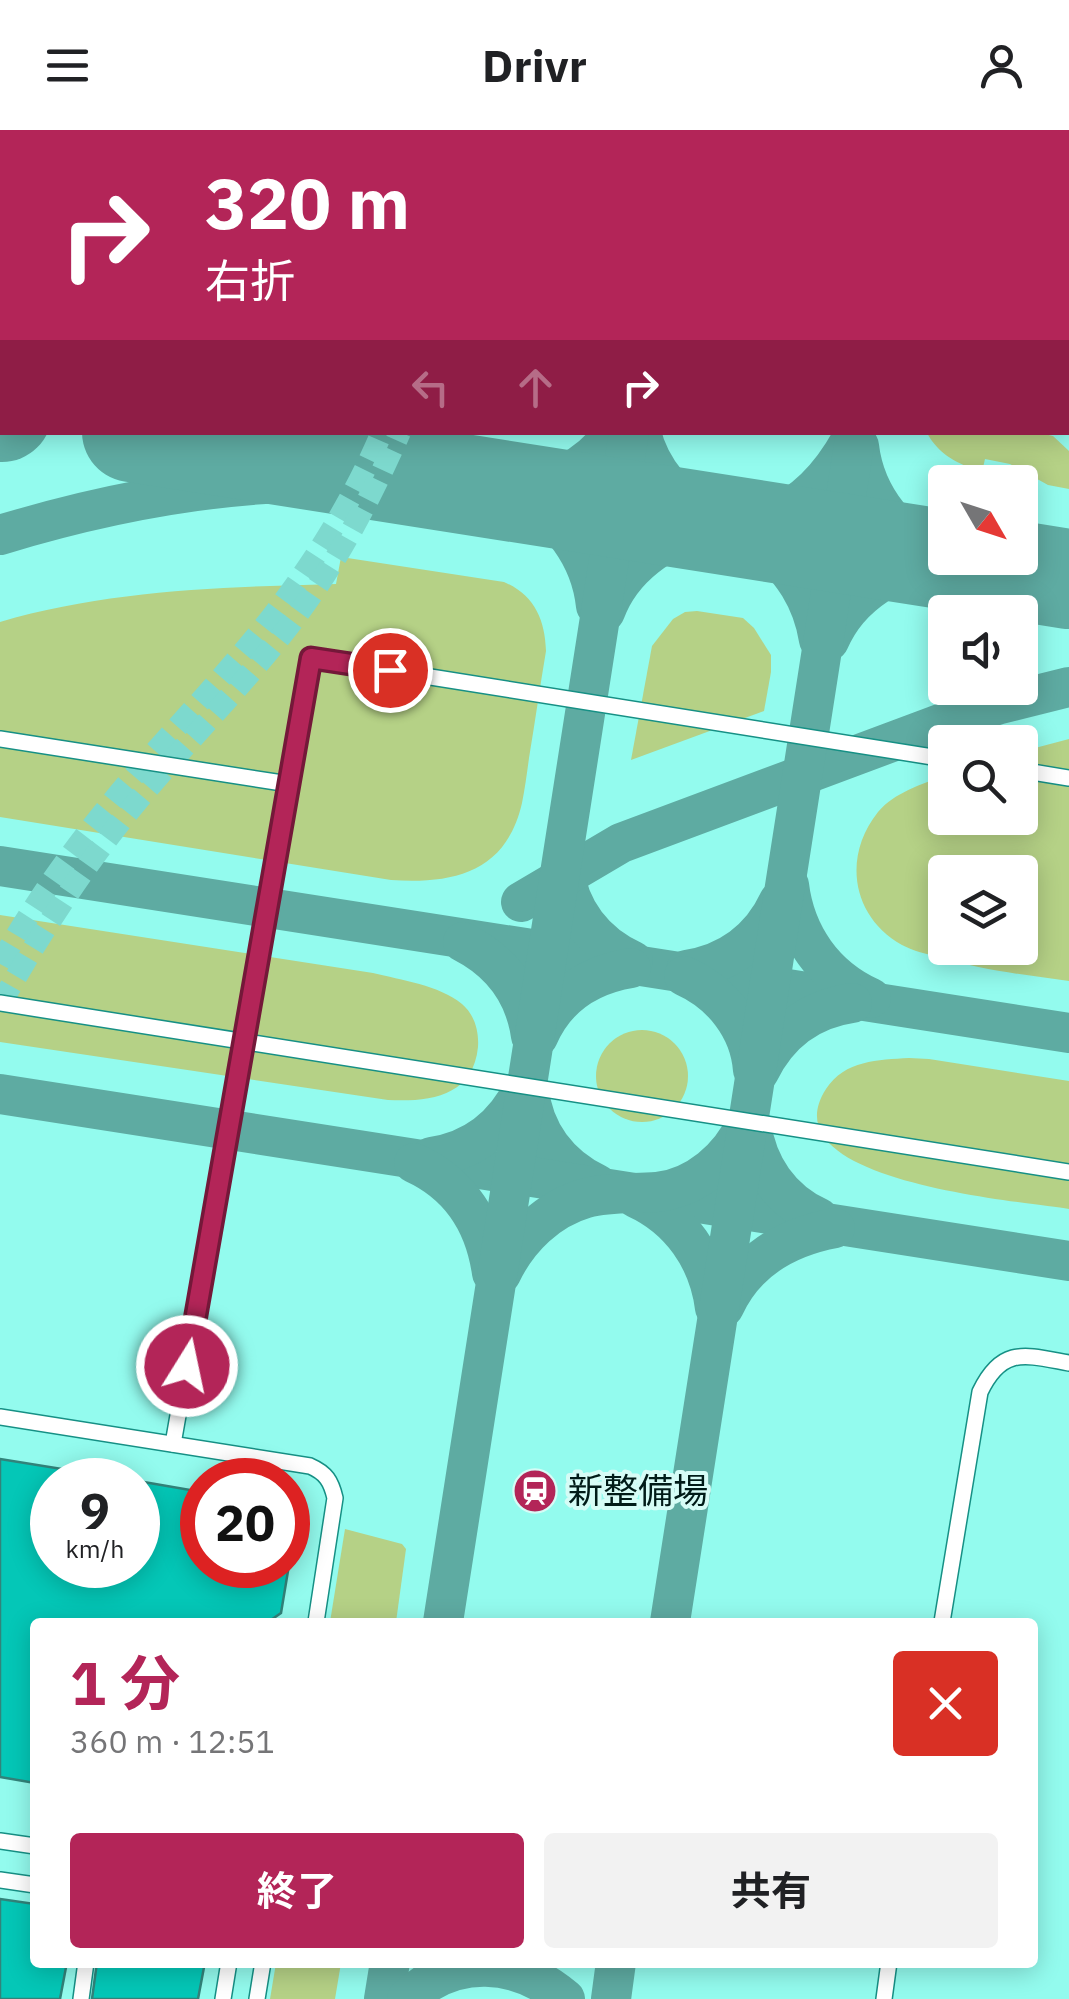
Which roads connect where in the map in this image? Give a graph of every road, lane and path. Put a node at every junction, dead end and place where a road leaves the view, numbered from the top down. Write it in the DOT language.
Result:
graph roads {
  1 [pos="0,739"];
  2 [pos="928,756"];
  3 [pos="1038,773"];
  4 [pos="1069,778"];
  5 [pos="289,784"];
  6 [pos="0,1003"];
  7 [pos="244,1042"];
  8 [pos="1069,1172"];
  9 [pos="1069,1363"];
  10 [pos="0,1417"];
  11 [pos="173,1444"];
  12 [pos="317,1618"];
  13 [pos="943,1618"];
  14 [pos="0,1842"];
  15 [pos="30,1845"];
  16 [pos="0,1880"];
  17 [pos="30,1884"];
  18 [pos="85,1968"];
  19 [pos="228,1968"];
  20 [pos="262,1968"];
  21 [pos="888,1968"];
  22 [pos="81,1999"];
  23 [pos="223,1999"];
  24 [pos="257,1999"];
  25 [pos="884,1999"];
  1 -- 5 [label="street"];
  2 -- 5 [label="street"];
  3 -- 4 [label="street"];
  5 -- 7 [label="street"];
  6 -- 7 [label="street"];
  7 -- 8 [label="street"];
  7 -- 11 [label="street"];
  9 -- 13 [label="street"];
  10 -- 11 [label="street"];
  11 -- 12 [label="street"];
  14 -- 15 [label="street"];
  16 -- 17 [label="street"];
  18 -- 22 [label="street"];
  19 -- 23 [label="street"];
  20 -- 24 [label="street"];
  21 -- 25 [label="street"];
}
